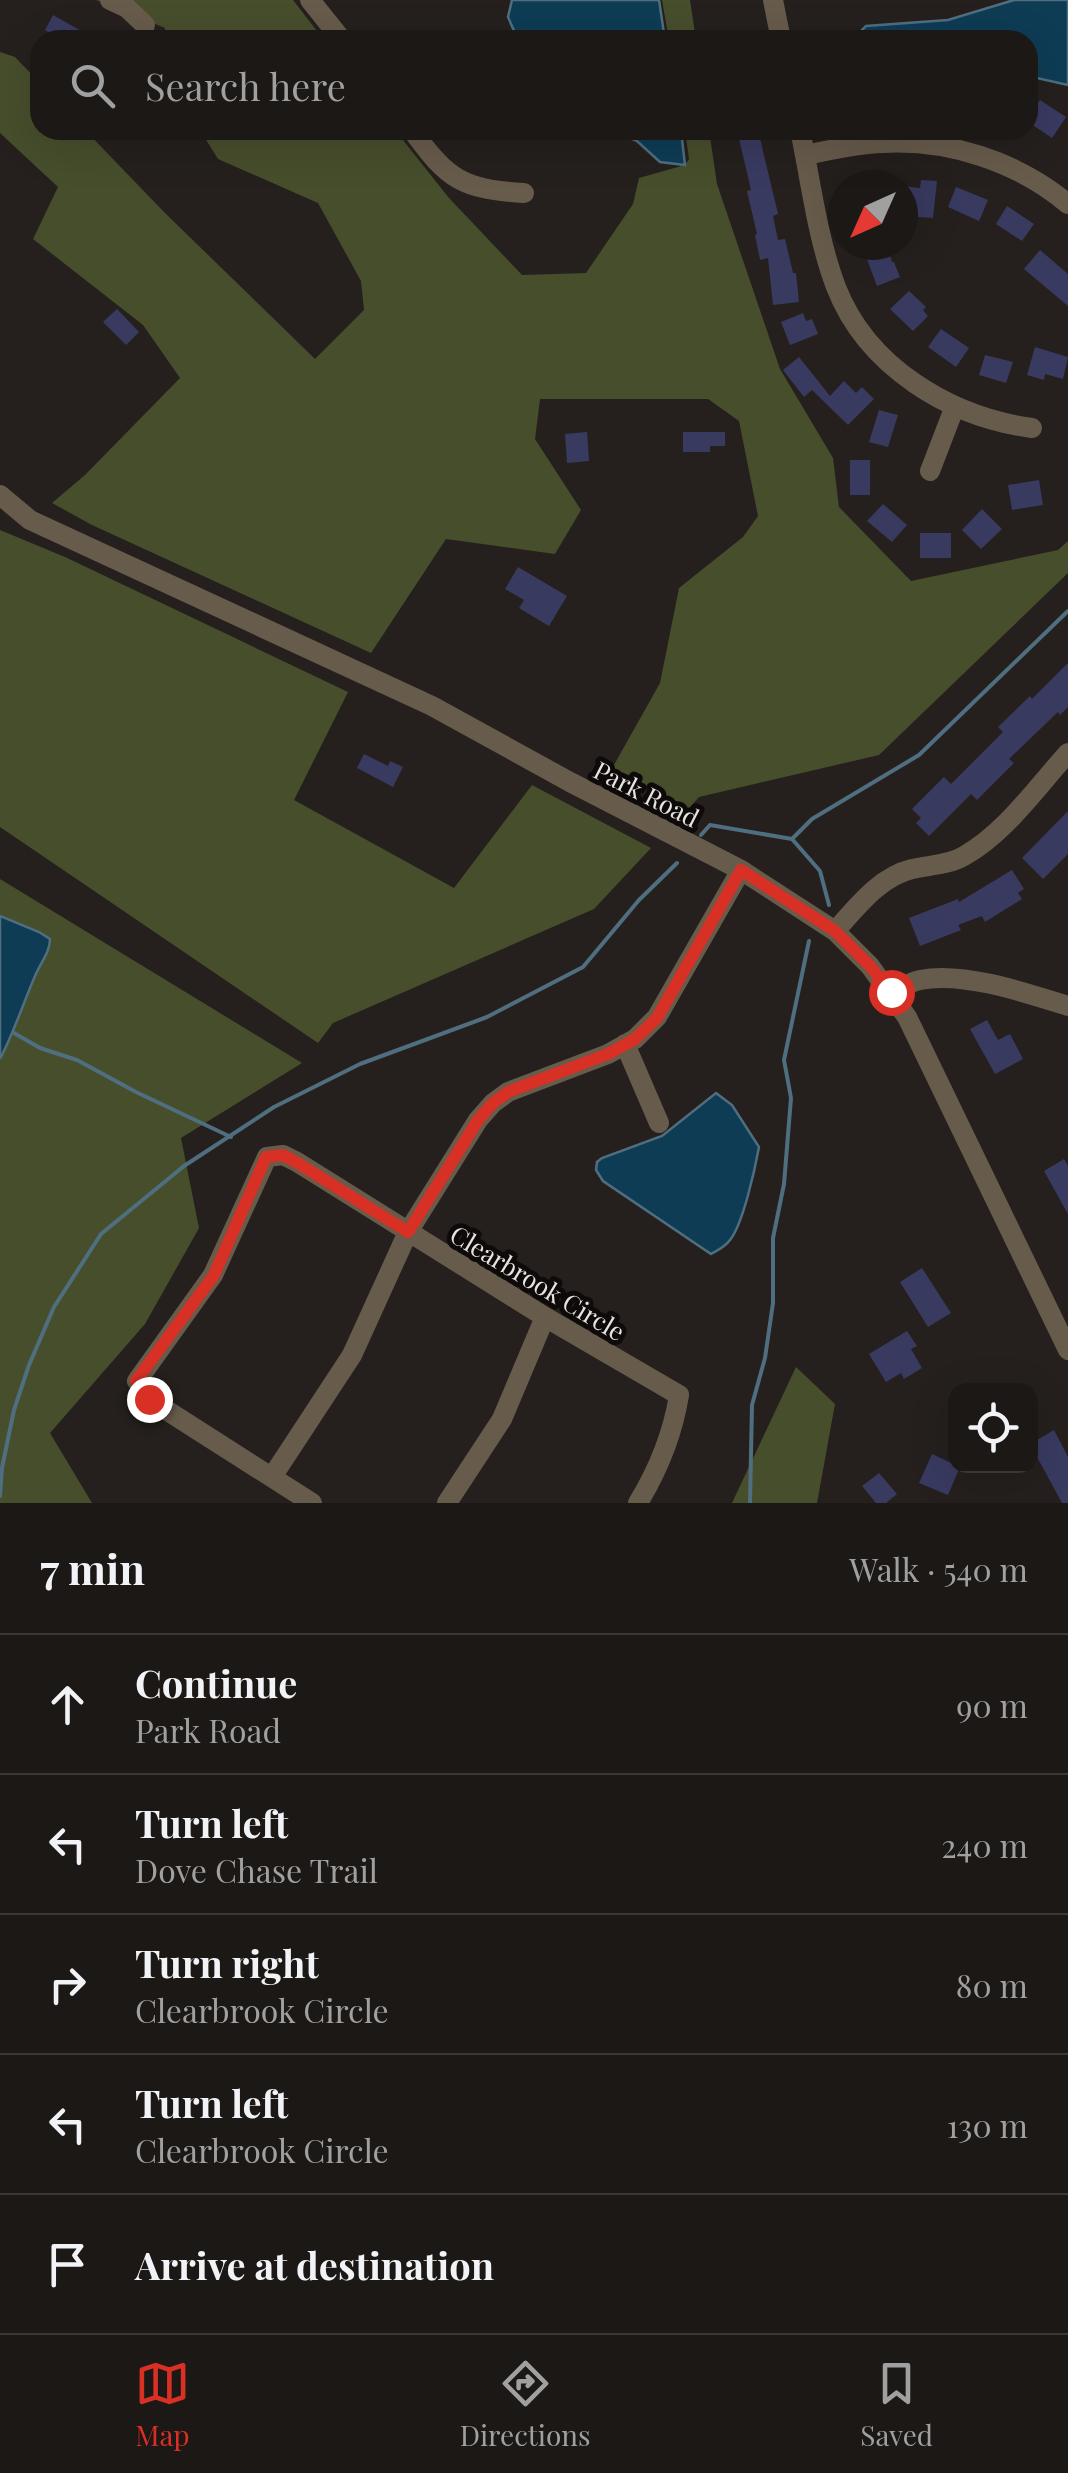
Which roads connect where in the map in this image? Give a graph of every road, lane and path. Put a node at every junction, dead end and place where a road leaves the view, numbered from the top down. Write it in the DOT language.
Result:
graph roads {
  1 [pos="110,0"];
  2 [pos="310,0"];
  3 [pos="773,0"];
  4 [pos="145,24"];
  5 [pos="334,30"];
  6 [pos="779,30"];
  7 [pos="420,140"];
  8 [pos="802,140"];
  9 [pos="805,155"];
  10 [pos="524,193"];
  11 [pos="1068,204"];
  12 [pos="955,406"];
  13 [pos="1032,428"];
  14 [pos="930,471"];
  15 [pos="0,495"];
  16 [pos="1068,753"];
  17 [pos="741,870"];
  18 [pos="835,931"];
  19 [pos="891,992"];
  20 [pos="1068,1006"];
  21 [pos="625,1044"];
  22 [pos="659,1124"];
  23 [pos="408,1232"];
  24 [pos="545,1317"];
  25 [pos="1068,1350"];
  26 [pos="272,1477"];
  27 [pos="312,1503"];
  28 [pos="446,1503"];
  29 [pos="638,1503"];
  1 -- 4 [label="street"];
  2 -- 5 [label="street"];
  3 -- 6 [label="street"];
  7 -- 10 [label="street"];
  8 -- 9 [label="street"];
  9 -- 11 [label="street"];
  9 -- 12 [label="street"];
  12 -- 13 [label="street"];
  12 -- 14 [label="street"];
  15 -- 17 [label="street, Park Road"];
  16 -- 18 [label="street"];
  17 -- 18 [label="street, Park Road"];
  17 -- 21 [label="street"];
  18 -- 19 [label="street, Park Road"];
  19 -- 20 [label="street"];
  19 -- 25 [label="street, Park Road"];
  21 -- 22 [label="street"];
  21 -- 23 [label="street"];
  23 -- 24 [label="street, Clearbrook Circle"];
  23 -- 26 [label="street"];
  23 -- 26 [label="street, Clearbrook Circle"];
  24 -- 28 [label="street"];
  24 -- 29 [label="street, Clearbrook Circle"];
  26 -- 27 [label="street, Clearbrook Circle"];
}
